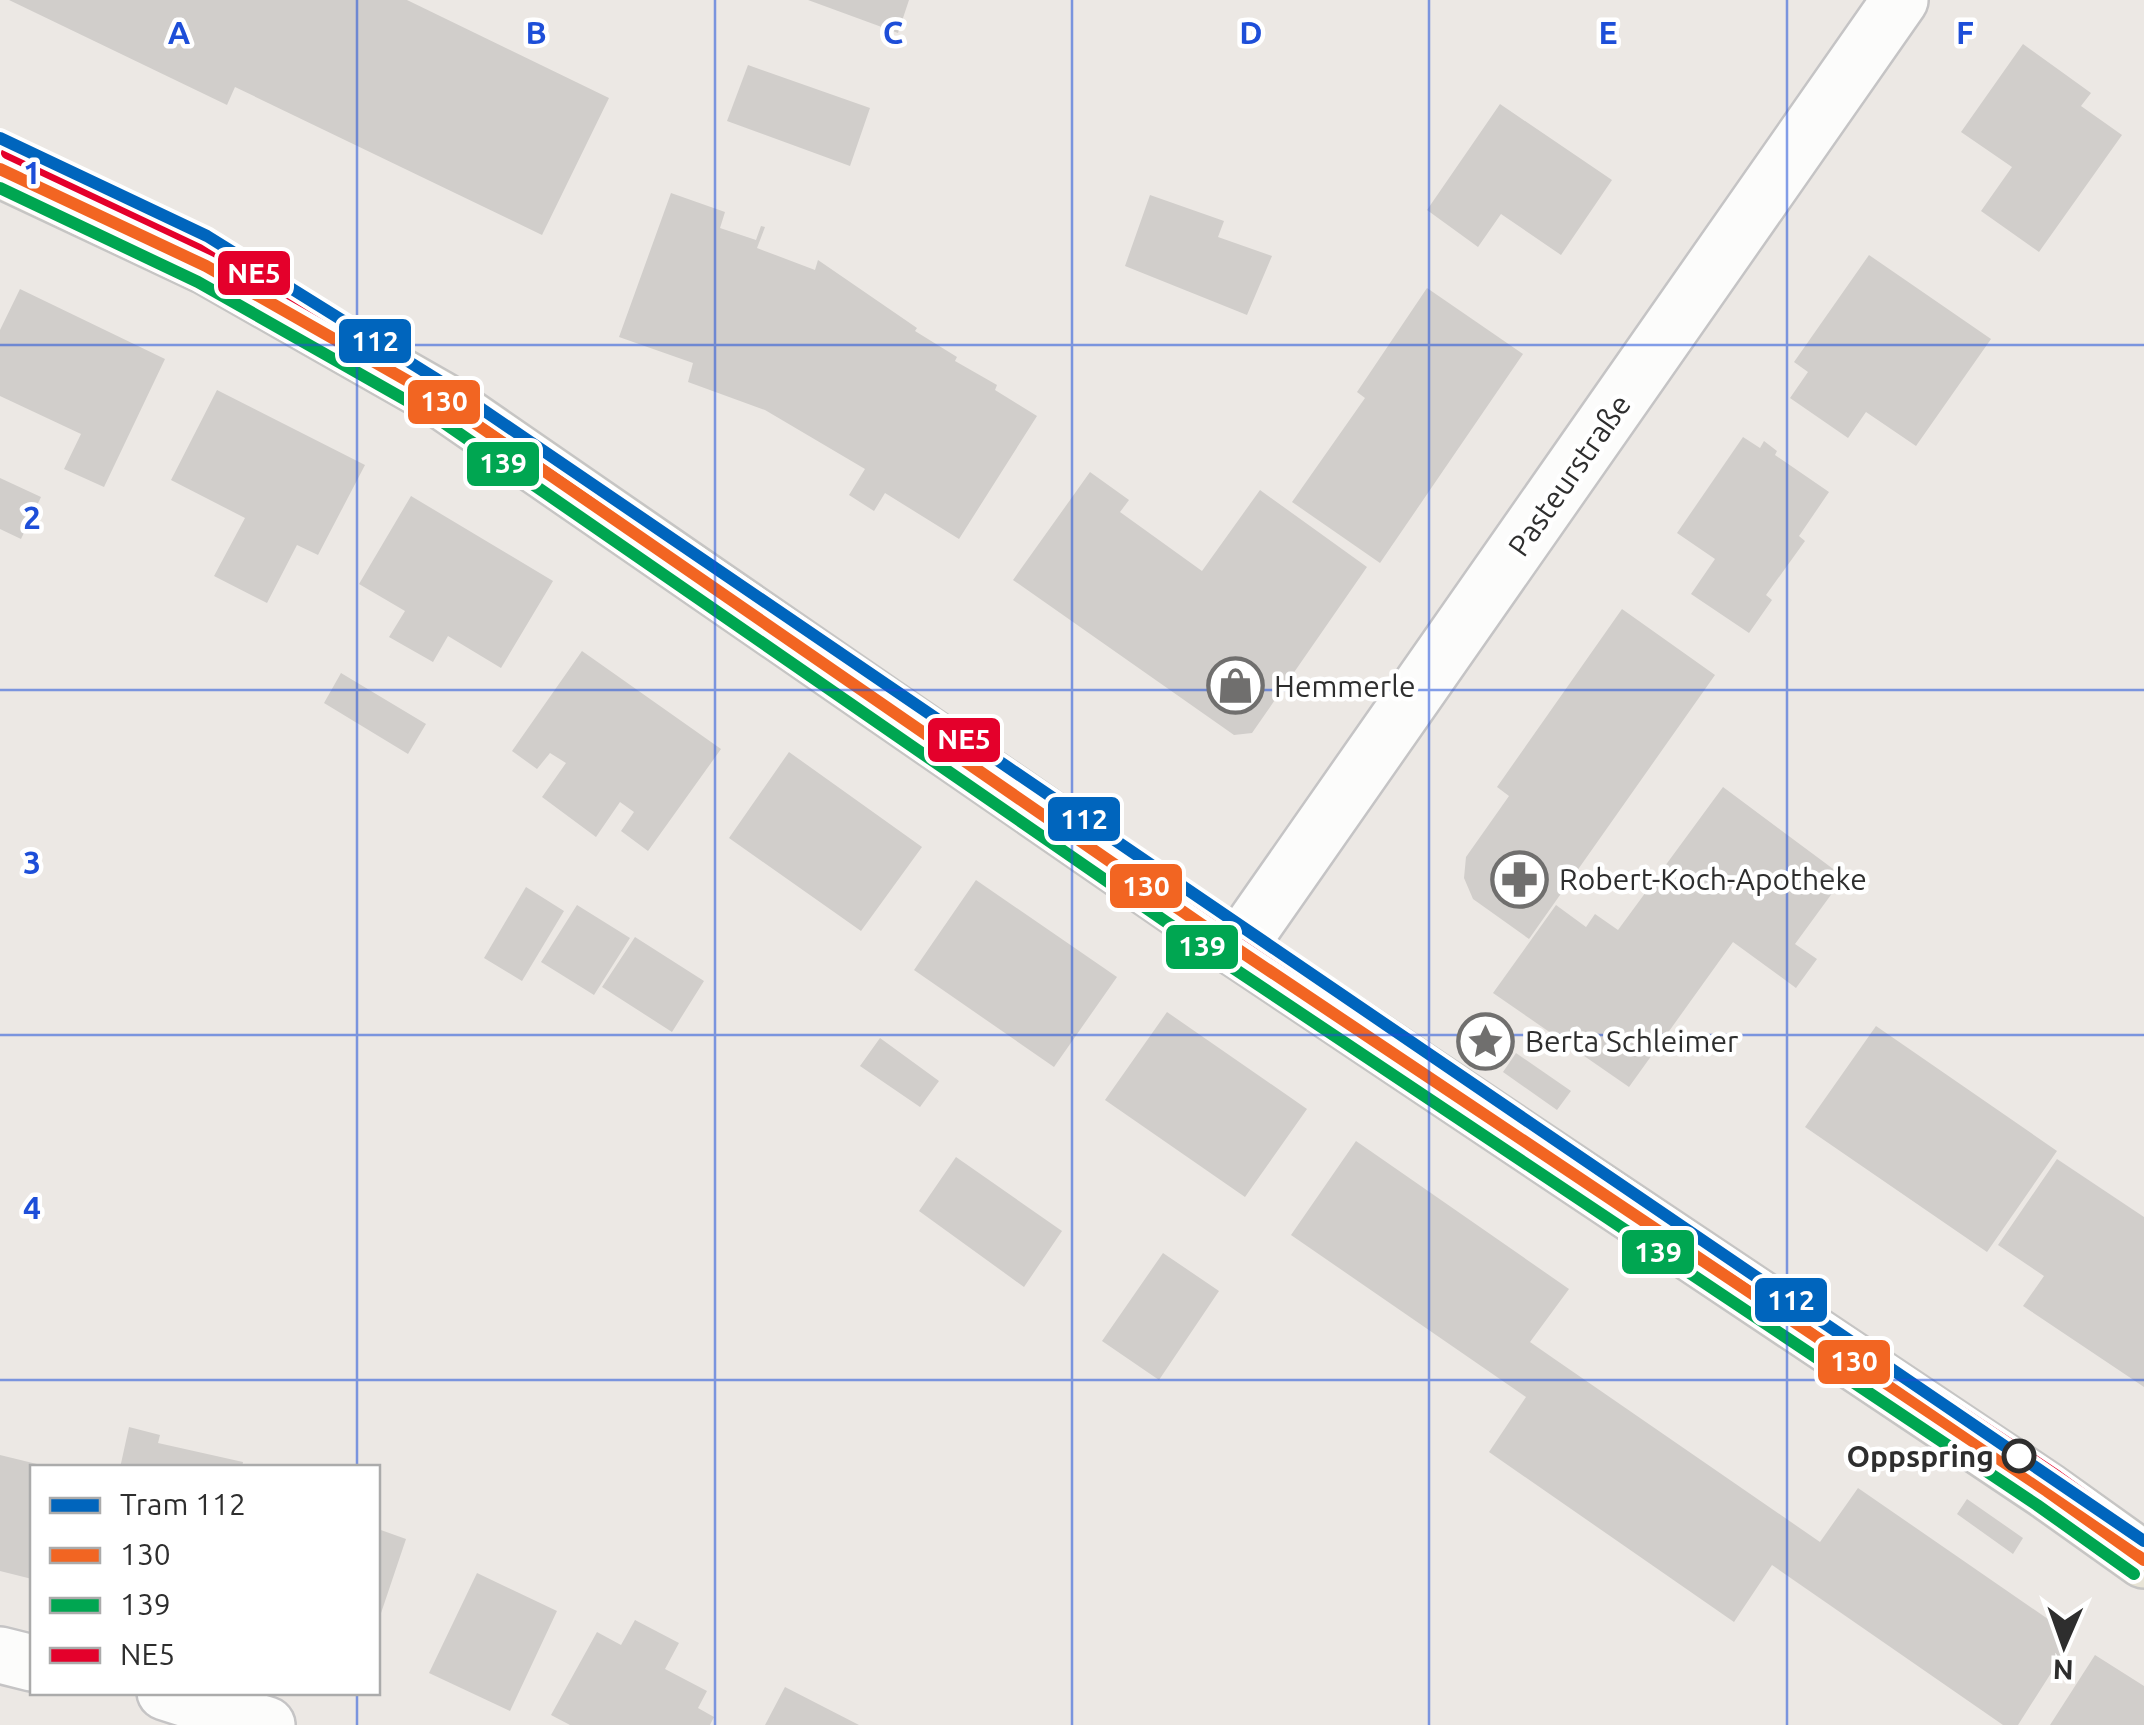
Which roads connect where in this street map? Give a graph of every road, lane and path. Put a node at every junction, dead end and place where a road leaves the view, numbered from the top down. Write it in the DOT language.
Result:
graph roads {
  1 [pos="1900,0"];
  2 [pos="0,170"];
  3 [pos="1237,949"];
  4 [pos="2144,1560"];
  5 [pos="0,1655"];
  6 [pos="30,1662"];
  7 [pos="174,1695"];
  8 [pos="267,1725"];
  1 -- 3 [label="street, Pasteurstraße"];
  2 -- 3 [label="main road"];
  3 -- 4 [label="main road"];
  5 -- 6 [label="street"];
  7 -- 8 [label="street"];
}
